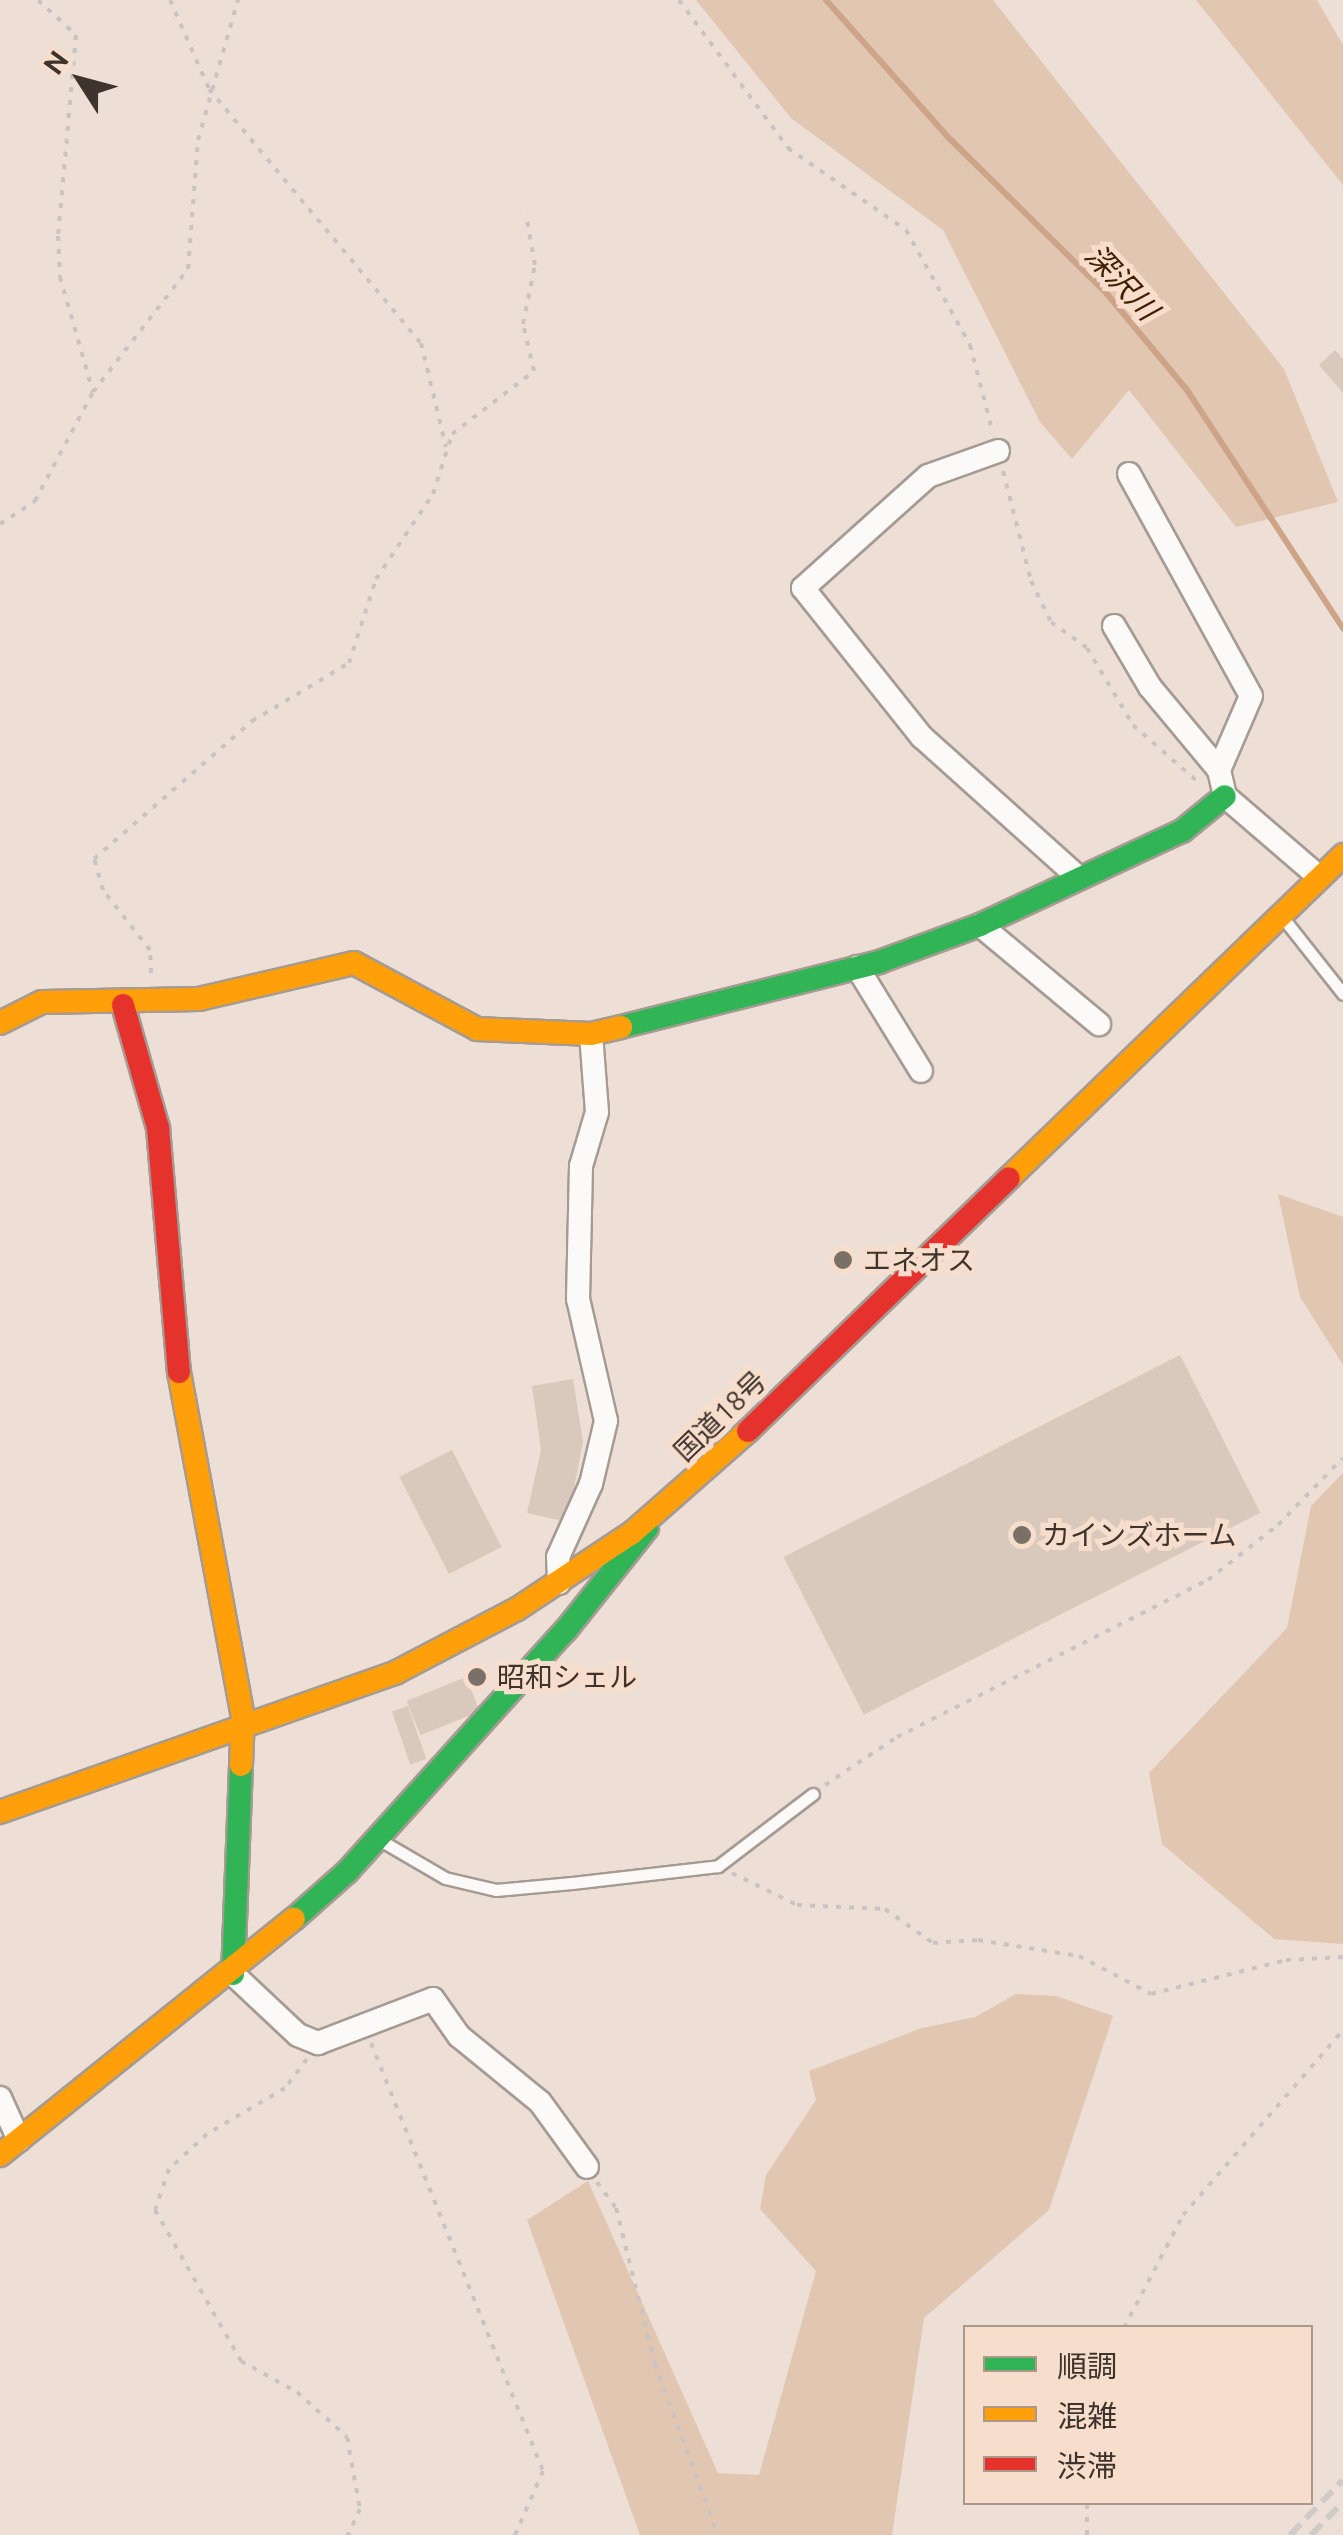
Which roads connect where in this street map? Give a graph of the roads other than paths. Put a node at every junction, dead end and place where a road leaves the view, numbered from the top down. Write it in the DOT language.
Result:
graph roads {
  1 [pos="998,452"];
  2 [pos="1129,474"];
  3 [pos="1114,626"];
  4 [pos="1219,770"];
  5 [pos="1225,796"];
  6 [pos="1328,866"];
  7 [pos="1076,875"];
  8 [pos="1279,911"];
  9 [pos="980,925"];
  10 [pos="857,967"];
  11 [pos="1343,994"];
  12 [pos="123,1005"];
  13 [pos="0,1023"];
  14 [pos="1099,1024"];
  15 [pos="591,1034"];
  16 [pos="920,1071"];
  17 [pos="650,1520"];
  18 [pos="559,1583"];
  19 [pos="566,1630"];
  20 [pos="244,1732"];
  21 [pos="812,1794"];
  22 [pos="0,1812"];
  23 [pos="379,1839"];
  24 [pos="233,1974"];
  25 [pos="0,2098"];
  26 [pos="9,2148"];
  27 [pos="586,2167"];
  1 -- 7 [label="street"];
  2 -- 4 [label="street"];
  3 -- 4 [label="street"];
  4 -- 5 [label="street"];
  5 -- 6 [label="street"];
  5 -- 7 [label="main road"];
  6 -- 8 [label="main road, 国道18号"];
  7 -- 9 [label="main road"];
  8 -- 11 [label="lane"];
  8 -- 17 [label="main road, 国道18号"];
  9 -- 10 [label="main road"];
  9 -- 14 [label="street"];
  10 -- 15 [label="main road"];
  10 -- 16 [label="street"];
  12 -- 13 [label="main road"];
  12 -- 15 [label="main road"];
  12 -- 20 [label="main road"];
  15 -- 18 [label="street"];
  17 -- 18 [label="main road, 国道18号"];
  17 -- 19 [label="main road"];
  18 -- 19 [label="main road"];
  18 -- 20 [label="main road, 国道18号"];
  19 -- 23 [label="main road"];
  20 -- 22 [label="main road, 国道18号"];
  20 -- 24 [label="main road"];
  21 -- 23 [label="lane"];
  23 -- 24 [label="main road"];
  24 -- 26 [label="main road"];
  24 -- 27 [label="street"];
  25 -- 26 [label="street"];
}
